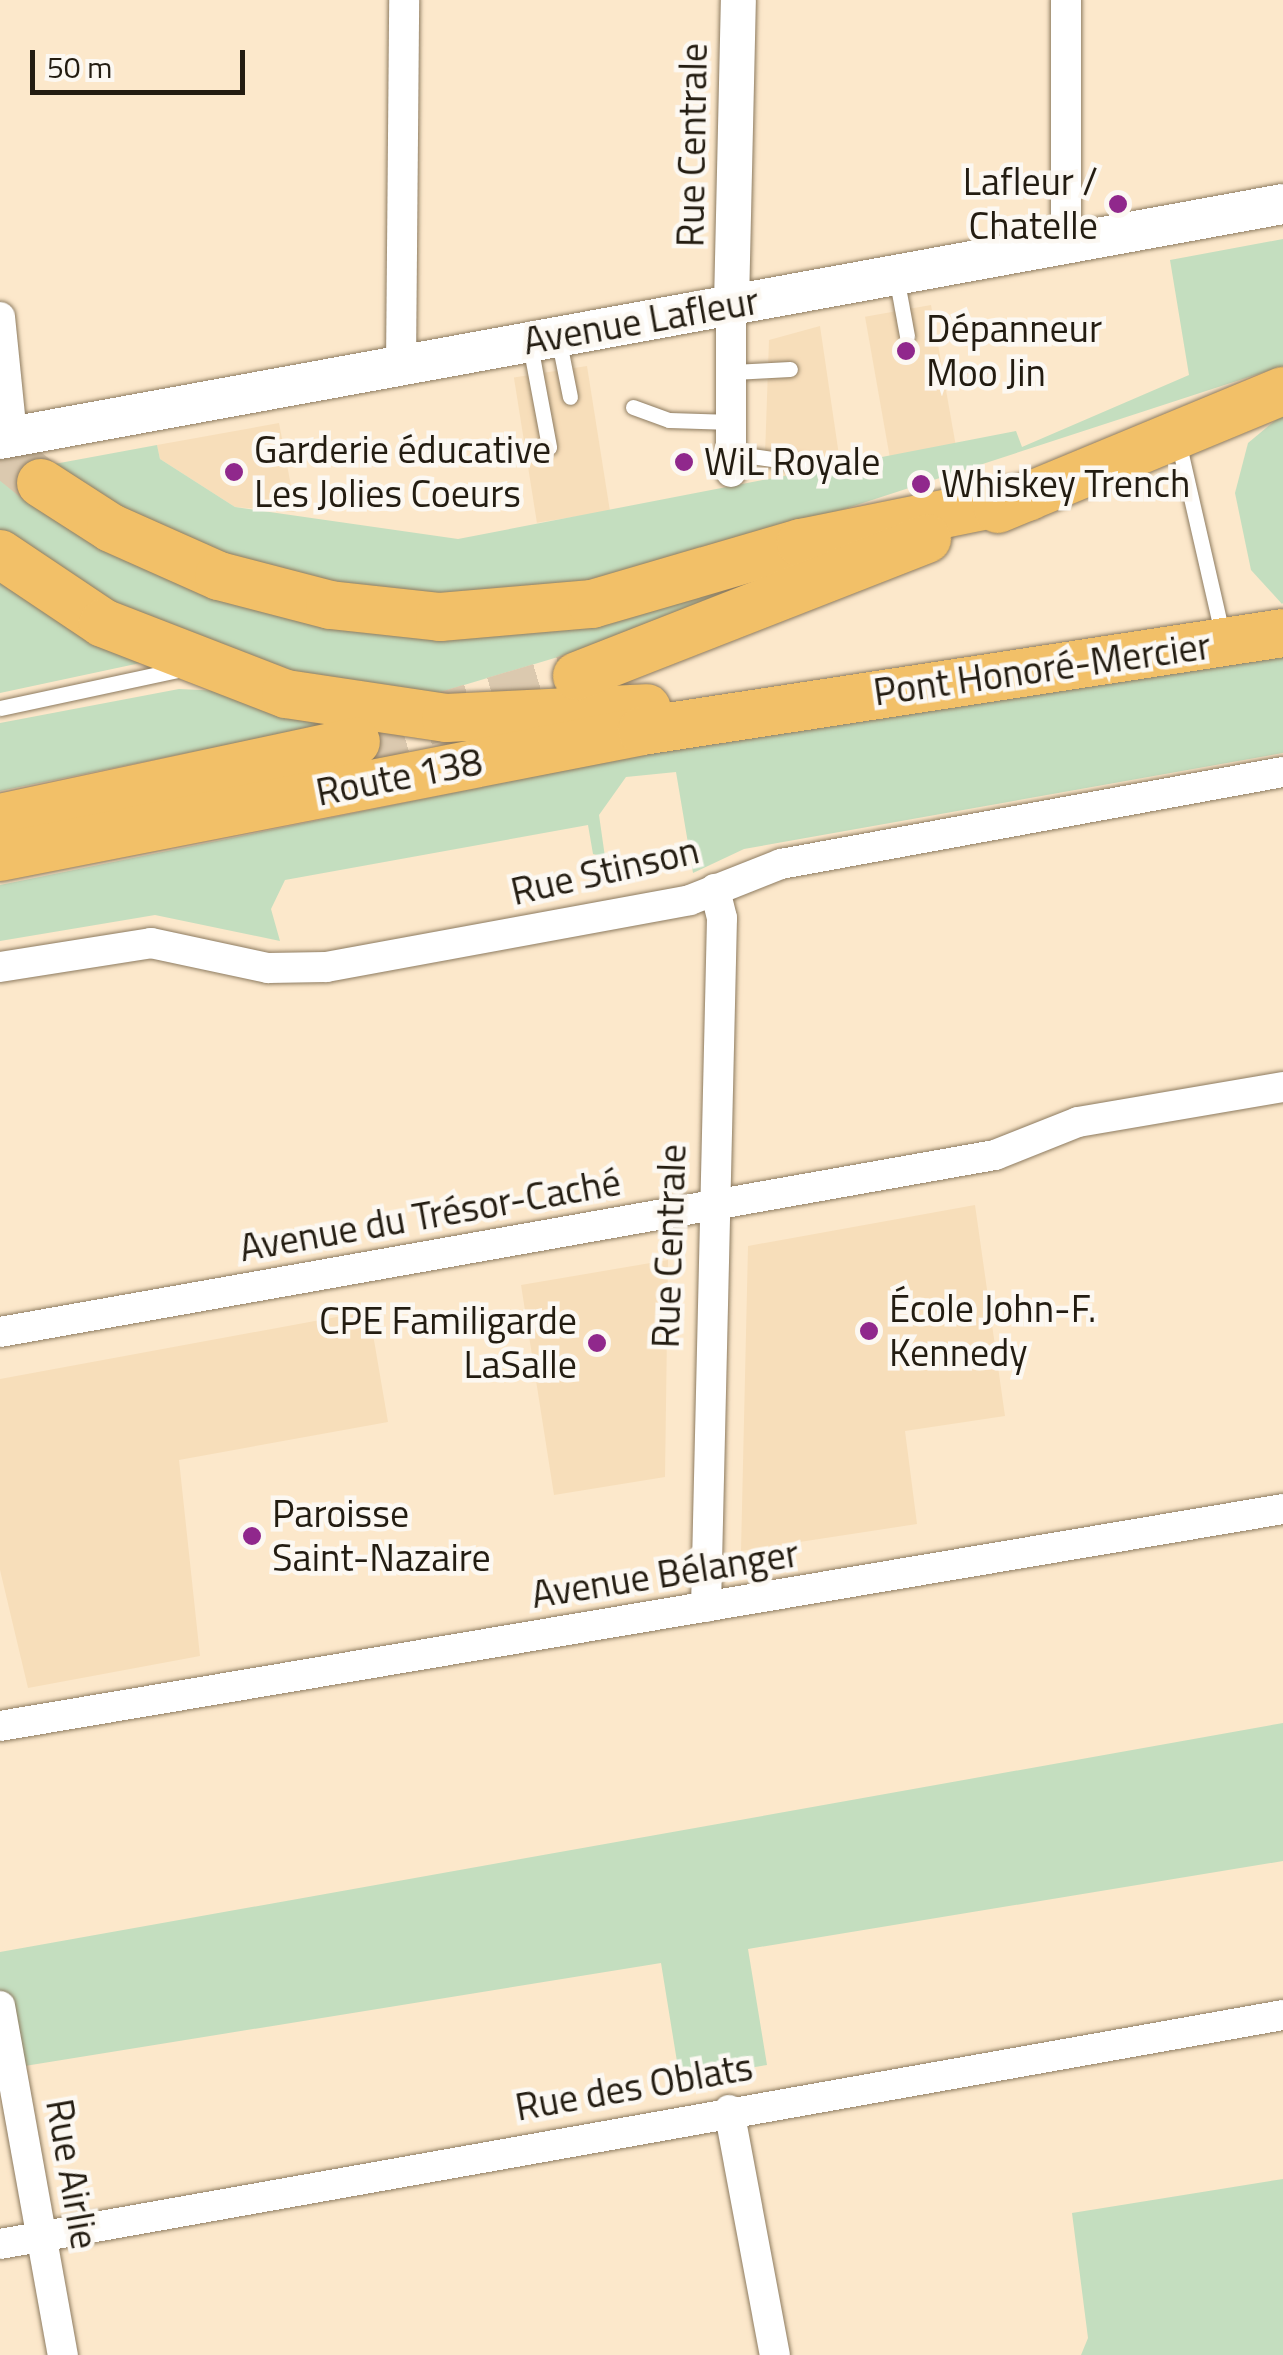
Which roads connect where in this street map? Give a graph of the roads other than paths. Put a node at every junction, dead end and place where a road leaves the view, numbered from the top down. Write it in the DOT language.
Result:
graph roads {
  1 [pos="404,0"];
  2 [pos="738,0"];
  3 [pos="1066,0"];
  4 [pos="1283,204"];
  5 [pos="1066,243"];
  6 [pos="896,274"];
  7 [pos="732,303"];
  8 [pos="0,317"];
  9 [pos="907,336"];
  10 [pos="544,339"];
  11 [pos="401,365"];
  12 [pos="790,369"];
  13 [pos="733,372"];
  14 [pos="1283,391"];
  15 [pos="570,397"];
  16 [pos="634,406"];
  17 [pos="732,422"];
  18 [pos="1175,433"];
  19 [pos="6,437"];
  20 [pos="549,447"];
  21 [pos="731,462"];
  22 [pos="806,464"];
  23 [pos="41,482"];
  24 [pos="1028,497"];
  25 [pos="0,554"];
  26 [pos="1283,633"];
  27 [pos="1224,642"];
  28 [pos="195,665"];
  29 [pos="577,676"];
  30 [pos="800,705"];
  31 [pos="0,708"];
  32 [pos="356,742"];
  33 [pos="1283,772"];
  34 [pos="0,818"];
  35 [pos="0,857"];
  36 [pos="714,889"];
  37 [pos="0,968"];
  38 [pos="1283,1087"];
  39 [pos="712,1206"];
  40 [pos="0,1332"];
  41 [pos="1283,1509"];
  42 [pos="706,1607"];
  43 [pos="0,1726"];
  44 [pos="0,2006"];
  45 [pos="1283,2015"];
  46 [pos="730,2110"];
  47 [pos="43,2237"];
  48 [pos="0,2244"];
  49 [pos="63,2355"];
  50 [pos="775,2355"];
  1 -- 11 [label="street"];
  2 -- 7 [label="street, Rue Centrale"];
  3 -- 5 [label="street"];
  4 -- 5 [label="main road, Avenue Lafleur"];
  5 -- 6 [label="main road, Avenue Lafleur"];
  6 -- 7 [label="main road, Avenue Lafleur"];
  6 -- 9 [label="lane"];
  7 -- 10 [label="main road, Avenue Lafleur"];
  7 -- 13 [label="street, Rue Centrale"];
  8 -- 19 [label="street"];
  10 -- 11 [label="main road, Avenue Lafleur"];
  10 -- 15 [label="lane"];
  10 -- 20 [label="lane"];
  11 -- 19 [label="main road, Avenue Lafleur"];
  12 -- 13 [label="lane"];
  13 -- 17 [label="street, Rue Centrale"];
  14 -- 18 [label="highway"];
  16 -- 17 [label="lane"];
  17 -- 21 [label="street, Rue Centrale"];
  18 -- 24 [label="highway"];
  18 -- 27 [label="lane"];
  21 -- 22 [label="lane"];
  23 -- 24 [label="highway"];
  24 -- 29 [label="highway"];
  25 -- 28 [label="highway"];
  26 -- 27 [label="highway, Pont Honoré-Mercier"];
  27 -- 30 [label="highway, Pont Honoré-Mercier"];
  28 -- 30 [label="highway"];
  28 -- 31 [label="lane"];
  30 -- 35 [label="highway, Route 138"];
  32 -- 34 [label="highway, Route 138"];
  33 -- 36 [label="street, Rue Stinson"];
  36 -- 37 [label="street, Rue Stinson"];
  36 -- 39 [label="street, Rue Centrale"];
  38 -- 39 [label="street, Avenue du Trésor-Caché"];
  39 -- 40 [label="street, Avenue du Trésor-Caché"];
  39 -- 42 [label="street, Rue Centrale"];
  41 -- 42 [label="street, Avenue Bélanger"];
  42 -- 43 [label="street, Avenue Bélanger"];
  44 -- 47 [label="street, Rue Airlie"];
  45 -- 46 [label="street, Rue des Oblats"];
  46 -- 47 [label="street, Rue des Oblats"];
  46 -- 50 [label="street"];
  47 -- 48 [label="street, Rue des Oblats"];
  47 -- 49 [label="street, Rue Airlie"];
}
